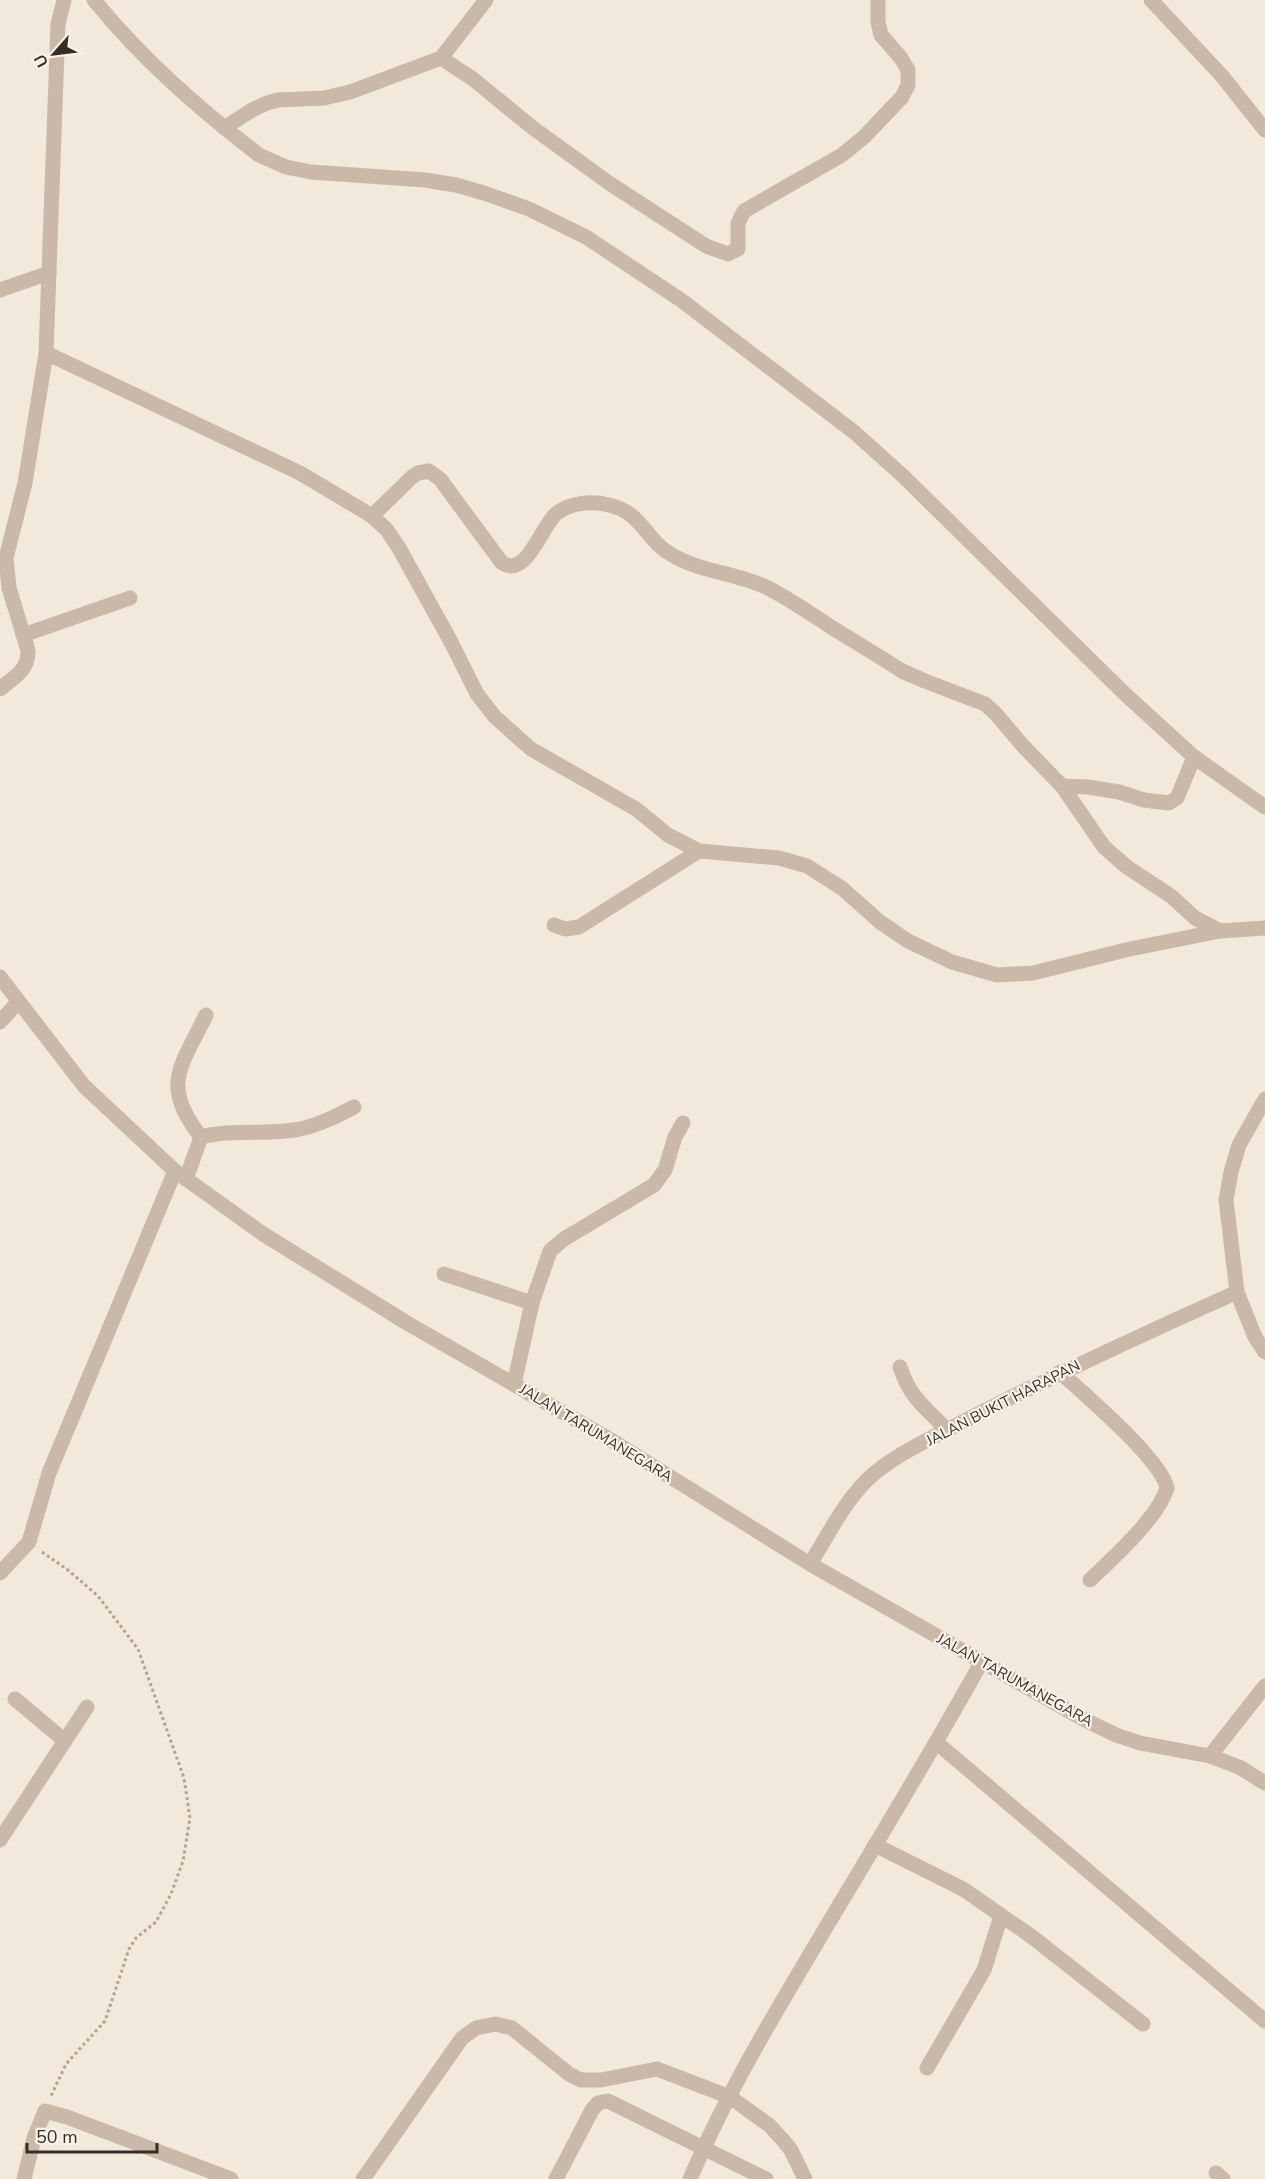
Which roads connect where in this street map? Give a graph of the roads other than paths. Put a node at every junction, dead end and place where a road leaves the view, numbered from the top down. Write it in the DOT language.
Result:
graph roads {
  1 [pos="64,0"];
  2 [pos="94,0"];
  3 [pos="486,0"];
  4 [pos="878,0"];
  5 [pos="1151,0"];
  6 [pos="441,58"];
  7 [pos="224,128"];
  8 [pos="1265,130"];
  9 [pos="49,273"];
  10 [pos="0,290"];
  11 [pos="46,353"];
  12 [pos="372,516"];
  13 [pos="3,559"];
  14 [pos="130,598"];
  15 [pos="23,635"];
  16 [pos="0,689"];
  17 [pos="1194,757"];
  18 [pos="1062,786"];
  19 [pos="1265,807"];
  20 [pos="699,851"];
  21 [pos="554,925"];
  22 [pos="1265,928"];
  23 [pos="1220,931"];
  24 [pos="0,977"];
  25 [pos="18,1002"];
  26 [pos="206,1015"];
  27 [pos="0,1022"];
  28 [pos="1265,1099"];
  29 [pos="354,1107"];
  30 [pos="683,1123"];
  31 [pos="201,1137"];
  32 [pos="180,1175"];
  33 [pos="444,1274"];
  34 [pos="1237,1292"];
  35 [pos="532,1303"];
  36 [pos="1265,1352"];
  37 [pos="900,1367"];
  38 [pos="1060,1372"];
  39 [pos="514,1384"];
  40 [pos="947,1430"];
  41 [pos="810,1564"];
  42 [pos="0,1573"];
  43 [pos="1090,1580"];
  44 [pos="982,1661"];
  45 [pos="1265,1686"];
  46 [pos="15,1699"];
  47 [pos="87,1707"];
  48 [pos="65,1741"];
  49 [pos="936,1743"];
  50 [pos="1210,1756"];
  51 [pos="1265,1783"];
  52 [pos="2,1832"];
  53 [pos="875,1845"];
  54 [pos="1001,1916"];
  55 [pos="1265,2021"];
  56 [pos="1143,2024"];
  57 [pos="927,2068"];
  58 [pos="730,2097"];
  59 [pos="704,2147"];
  60 [pos="24,2179"];
  61 [pos="231,2179"];
  62 [pos="363,2179"];
  63 [pos="556,2179"];
  64 [pos="690,2179"];
  65 [pos="766,2179"];
  66 [pos="805,2179"];
  1 -- 9 [label="street"];
  2 -- 7 [label="street"];
  3 -- 6 [label="street"];
  4 -- 6 [label="street"];
  5 -- 8 [label="street"];
  6 -- 7 [label="street"];
  7 -- 17 [label="street"];
  9 -- 10 [label="street"];
  9 -- 11 [label="street"];
  11 -- 12 [label="street"];
  11 -- 13 [label="street"];
  12 -- 18 [label="street"];
  12 -- 20 [label="street"];
  13 -- 15 [label="street"];
  14 -- 15 [label="street"];
  15 -- 16 [label="street"];
  17 -- 18 [label="street"];
  17 -- 19 [label="street"];
  18 -- 23 [label="street"];
  20 -- 21 [label="street"];
  20 -- 23 [label="street"];
  22 -- 23 [label="street"];
  24 -- 25 [label="street, JALAN TARUMANEGARA"];
  25 -- 27 [label="street"];
  25 -- 32 [label="street, JALAN TARUMANEGARA"];
  26 -- 31 [label="street"];
  28 -- 34 [label="street"];
  29 -- 31 [label="street"];
  30 -- 35 [label="street"];
  31 -- 32 [label="street"];
  32 -- 39 [label="street, JALAN TARUMANEGARA"];
  32 -- 42 [label="street"];
  33 -- 35 [label="street"];
  34 -- 36 [label="street"];
  34 -- 38 [label="street, JALAN BUKIT HARAPAN"];
  35 -- 39 [label="street"];
  37 -- 40 [label="street"];
  38 -- 40 [label="street, JALAN BUKIT HARAPAN"];
  38 -- 43 [label="street"];
  39 -- 41 [label="street, JALAN TARUMANEGARA"];
  40 -- 41 [label="street, JALAN BUKIT HARAPAN"];
  41 -- 44 [label="street, JALAN TARUMANEGARA"];
  44 -- 49 [label="street"];
  44 -- 50 [label="street, JALAN TARUMANEGARA"];
  45 -- 50 [label="street"];
  46 -- 48 [label="street"];
  47 -- 48 [label="street"];
  48 -- 52 [label="street"];
  49 -- 53 [label="street"];
  49 -- 55 [label="street"];
  50 -- 51 [label="street, JALAN TARUMANEGARA"];
  53 -- 54 [label="street"];
  53 -- 58 [label="street"];
  54 -- 56 [label="street"];
  54 -- 57 [label="street"];
  58 -- 59 [label="street"];
  58 -- 62 [label="street"];
  58 -- 66 [label="street"];
  59 -- 63 [label="street"];
  59 -- 64 [label="street"];
  59 -- 65 [label="street"];
  60 -- 61 [label="street"];
}
